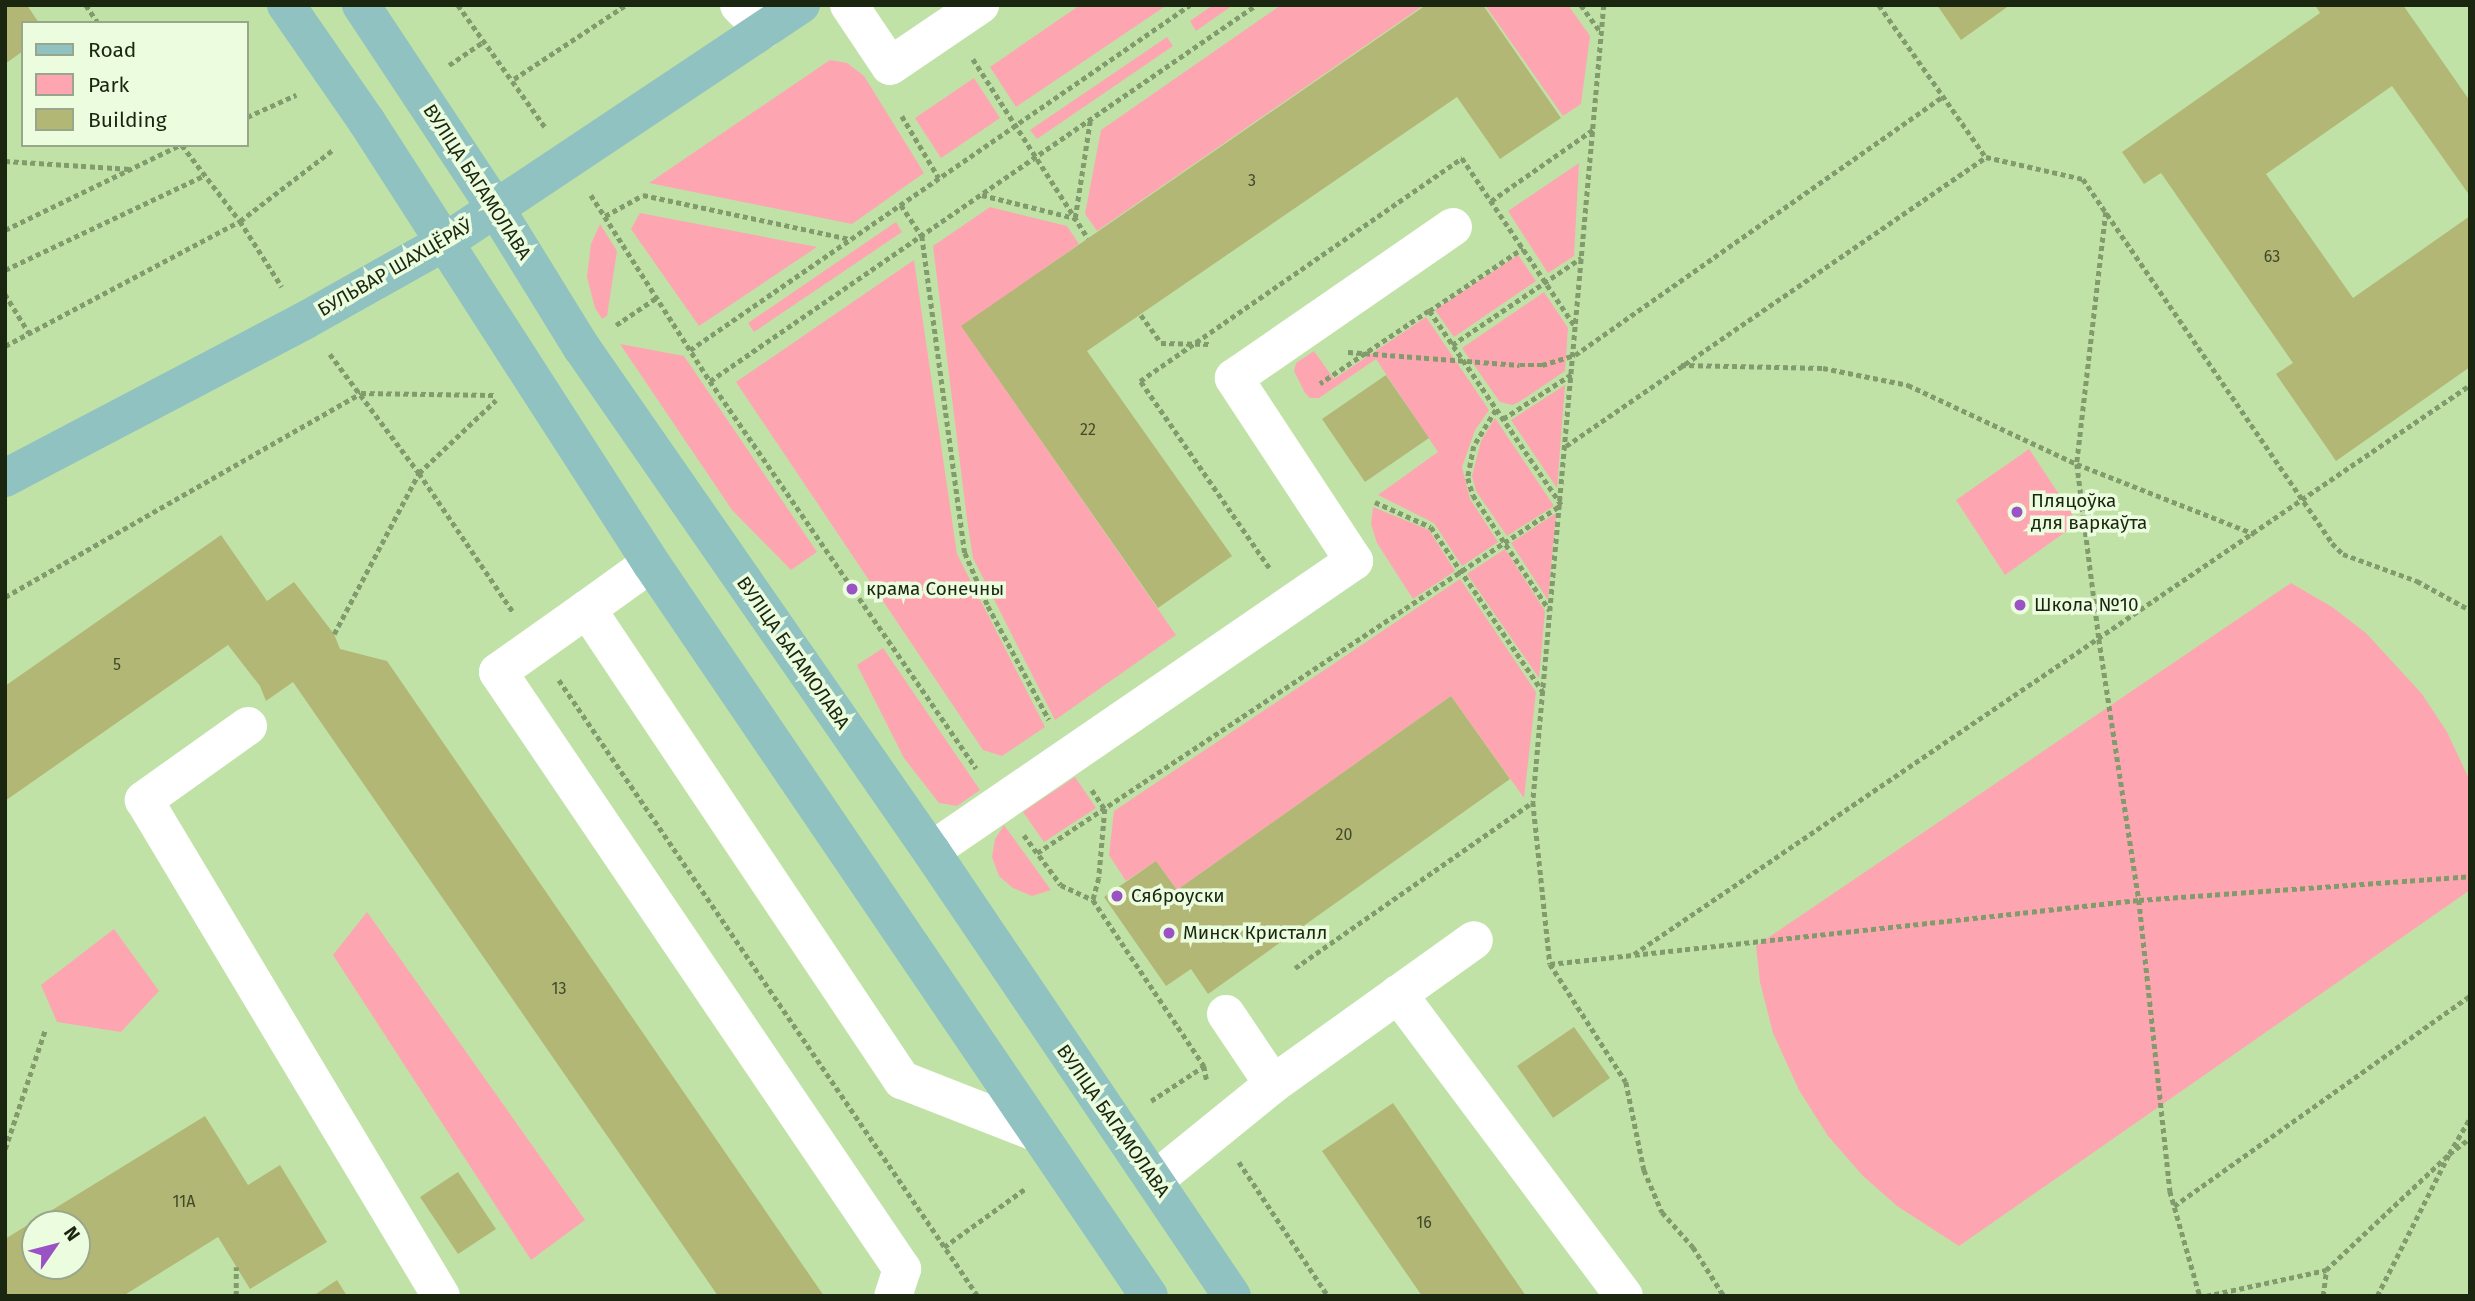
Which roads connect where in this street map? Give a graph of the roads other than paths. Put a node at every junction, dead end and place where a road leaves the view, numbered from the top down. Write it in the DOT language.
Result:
graph roads {
  1 [pos="286,5"];
  2 [pos="360,5"];
  3 [pos="801,5"];
  4 [pos="849,5"];
  5 [pos="965,15"];
  6 [pos="752,18"];
  7 [pos="496,209"];
  8 [pos="1453,227"];
  9 [pos="445,242"];
  10 [pos="5,478"];
  11 [pos="651,563"];
  12 [pos="587,609"];
  13 [pos="248,726"];
  14 [pos="931,851"];
  15 [pos="1474,940"];
  16 [pos="1398,993"];
  17 [pos="1226,1014"];
  18 [pos="1273,1084"];
  19 [pos="1035,1132"];
  20 [pos="1155,1180"];
  21 [pos="440,1296"];
  22 [pos="893,1296"];
  23 [pos="1149,1296"];
  24 [pos="1233,1296"];
  25 [pos="1624,1296"];
  1 -- 9 [label="main road"];
  2 -- 7 [label="main road, ВУЛІЦА БАГАМОЛАВА"];
  3 -- 6 [label="main road, БУЛЬВАР ШАХЦЁРАЎ"];
  4 -- 5 [label="lane"];
  6 -- 7 [label="main road, БУЛЬВАР ШАХЦЁРАЎ"];
  7 -- 9 [label="main road, БУЛЬВАР ШАХЦЁРАЎ"];
  7 -- 14 [label="main road, ВУЛІЦА БАГАМОЛАВА"];
  8 -- 14 [label="lane"];
  9 -- 10 [label="main road, БУЛЬВАР ШАХЦЁРАЎ"];
  9 -- 11 [label="main road"];
  11 -- 12 [label="lane"];
  11 -- 19 [label="main road"];
  12 -- 19 [label="lane"];
  12 -- 22 [label="lane"];
  13 -- 21 [label="lane"];
  14 -- 20 [label="main road, ВУЛІЦА БАГАМОЛАВА"];
  15 -- 16 [label="lane"];
  16 -- 18 [label="lane"];
  16 -- 25 [label="lane"];
  17 -- 18 [label="lane"];
  18 -- 20 [label="lane"];
  19 -- 23 [label="main road"];
  20 -- 24 [label="main road, ВУЛІЦА БАГАМОЛАВА"];
}
